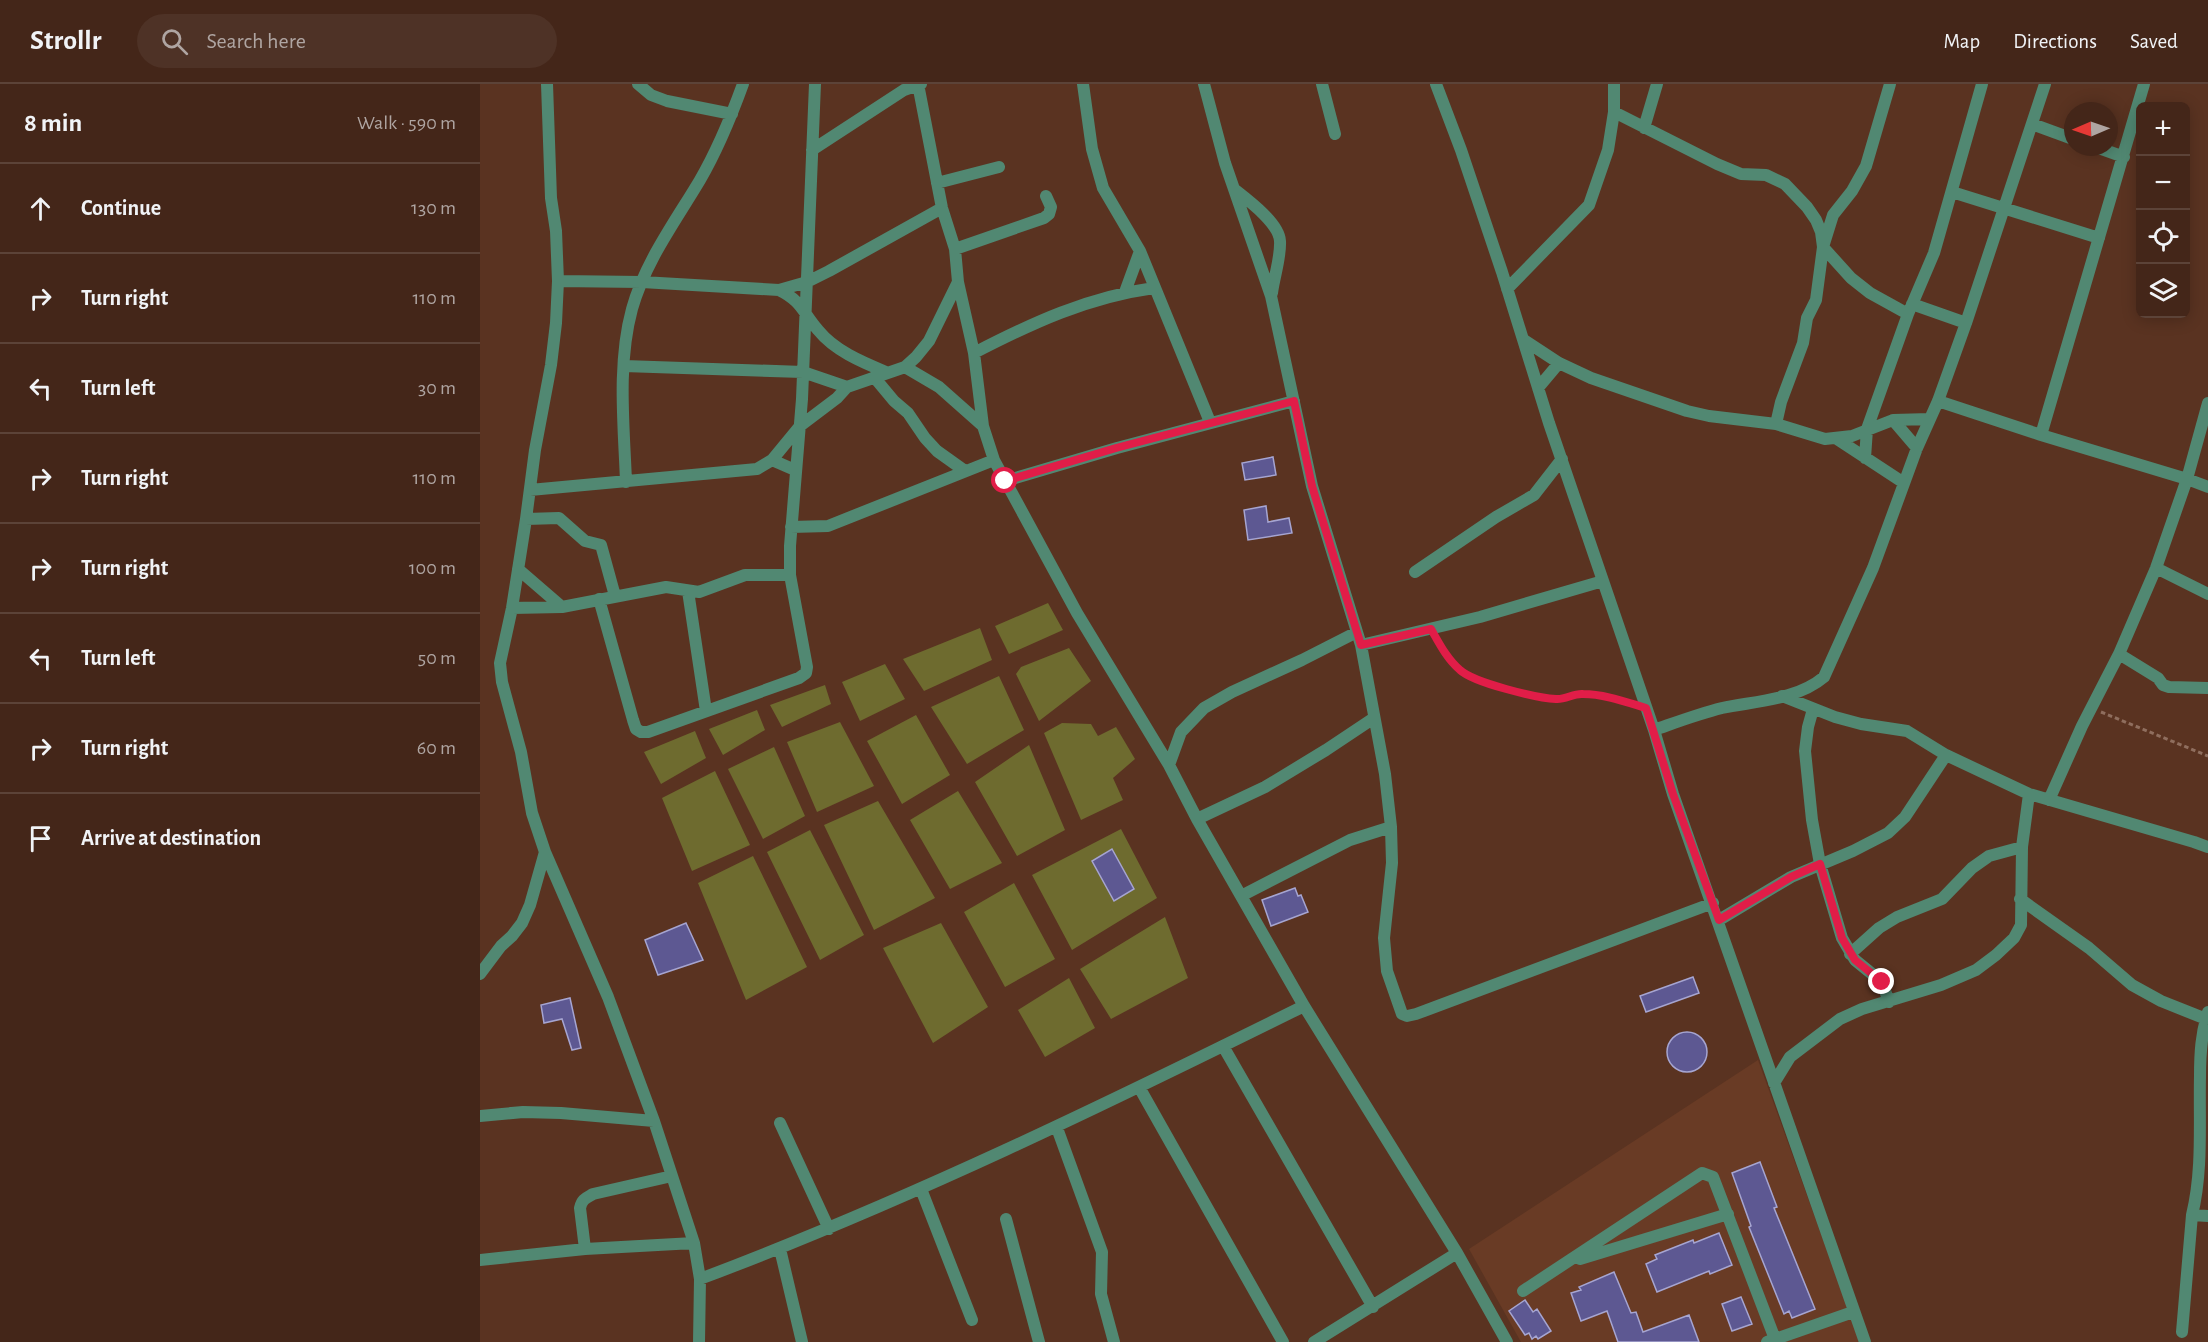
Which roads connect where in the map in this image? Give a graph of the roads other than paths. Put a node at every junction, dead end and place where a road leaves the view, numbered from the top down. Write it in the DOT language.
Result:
graph roads {
  1 [pos="547,84"];
  2 [pos="638,84"];
  3 [pos="743,84"];
  4 [pos="815,84"];
  5 [pos="919,84"];
  6 [pos="1083,84"];
  7 [pos="1204,84"];
  8 [pos="1322,84"];
  9 [pos="1436,84"];
  10 [pos="1614,84"];
  11 [pos="1657,84"];
  12 [pos="1890,84"];
  13 [pos="1982,84"];
  14 [pos="2044,84"];
  15 [pos="2144,84"];
  16 [pos="1614,112"];
  17 [pos="732,114"];
  18 [pos="2032,124"];
  19 [pos="1644,128"];
  20 [pos="1335,134"];
  21 [pos="2064,136"];
  22 [pos="812,150"];
  23 [pos="2118,155"];
  24 [pos="2124,157"];
  25 [pos="999,167"];
  26 [pos="937,183"];
  27 [pos="1233,188"];
  28 [pos="1952,192"];
  29 [pos="1046,196"];
  30 [pos="942,208"];
  31 [pos="2004,208"];
  32 [pos="2099,238"];
  33 [pos="1823,247"];
  34 [pos="955,249"];
  35 [pos="1140,251"];
  36 [pos="558,281"];
  37 [pos="642,282"];
  38 [pos="807,282"];
  39 [pos="958,282"];
  40 [pos="1154,288"];
  41 [pos="1507,289"];
  42 [pos="779,290"];
  43 [pos="1125,292"];
  44 [pos="1271,296"];
  45 [pos="1910,309"];
  46 [pos="806,311"];
  47 [pos="1966,323"];
  48 [pos="1524,340"];
  49 [pos="974,353"];
  50 [pos="1559,363"];
  51 [pos="624,366"];
  52 [pos="904,367"];
  53 [pos="803,372"];
  54 [pos="886,372"];
  55 [pos="874,377"];
  56 [pos="847,387"];
  57 [pos="1538,388"];
  58 [pos="1938,400"];
  59 [pos="1294,401"];
  60 [pos="2208,403"];
  61 [pos="1930,419"];
  62 [pos="1893,420"];
  63 [pos="1210,422"];
  64 [pos="1776,424"];
  65 [pos="800,426"];
  66 [pos="983,426"];
  67 [pos="1867,429"];
  68 [pos="2041,435"];
  69 [pos="1837,439"];
  70 [pos="1917,448"];
  71 [pos="1865,458"];
  72 [pos="1562,459"];
  73 [pos="772,460"];
  74 [pos="994,460"];
  75 [pos="795,470"];
  76 [pos="965,471"];
  77 [pos="2187,479"];
  78 [pos="1005,481"];
  79 [pos="626,482"];
  80 [pos="1904,483"];
  81 [pos="2208,487"];
  82 [pos="530,490"];
  83 [pos="526,519"];
  84 [pos="791,527"];
  85 [pos="2156,568"];
  86 [pos="518,569"];
  87 [pos="1414,572"];
  88 [pos="790,575"];
  89 [pos="1603,581"];
  90 [pos="688,591"];
  91 [pos="2208,594"];
  92 [pos="615,596"];
  93 [pos="599,599"];
  94 [pos="562,607"];
  95 [pos="512,608"];
  96 [pos="1355,633"];
  97 [pos="1361,645"];
  98 [pos="2119,654"];
  99 [pos="2208,688"];
  100 [pos="1782,696"];
  101 [pos="1814,709"];
  102 [pos="706,711"];
  103 [pos="1374,718"];
  104 [pos="1654,730"];
  105 [pos="1946,755"];
  106 [pos="1169,765"];
  107 [pos="2029,794"];
  108 [pos="2049,800"];
  109 [pos="1197,819"];
  110 [pos="1391,826"];
  111 [pos="2208,836"];
  112 [pos="2194,842"];
  113 [pos="2022,846"];
  114 [pos="2208,848"];
  115 [pos="545,852"];
  116 [pos="1820,864"];
  117 [pos="1241,896"];
  118 [pos="2020,898"];
  119 [pos="1713,903"];
  120 [pos="1719,920"];
  121 [pos="1850,954"];
  122 [pos="480,974"];
  123 [pos="1889,1002"];
  124 [pos="1304,1006"];
  125 [pos="2207,1016"];
  126 [pos="1223,1046"];
  127 [pos="1774,1083"];
  128 [pos="1139,1087"];
  129 [pos="480,1116"];
  130 [pos="654,1121"];
  131 [pos="780,1123"];
  132 [pos="1057,1128"];
  133 [pos="672,1176"];
  134 [pos="921,1189"];
  135 [pos="1728,1214"];
  136 [pos="2192,1215"];
  137 [pos="2208,1216"];
  138 [pos="1006,1219"];
  139 [pos="829,1229"];
  140 [pos="694,1243"];
  141 [pos="585,1249"];
  142 [pos="780,1249"];
  143 [pos="1457,1253"];
  144 [pos="480,1260"];
  145 [pos="1566,1263"];
  146 [pos="700,1279"];
  147 [pos="1523,1291"];
  148 [pos="1373,1307"];
  149 [pos="1853,1312"];
  150 [pos="972,1320"];
  151 [pos="2182,1332"];
  152 [pos="1771,1341"];
  153 [pos="699,1342"];
  154 [pos="802,1342"];
  155 [pos="1040,1342"];
  156 [pos="1114,1342"];
  157 [pos="1283,1342"];
  158 [pos="1314,1342"];
  159 [pos="1507,1342"];
  160 [pos="1865,1342"];
  1 -- 36 [label="street"];
  2 -- 17 [label="street"];
  3 -- 17 [label="street"];
  4 -- 22 [label="street"];
  5 -- 22 [label="street"];
  5 -- 26 [label="street"];
  6 -- 35 [label="street"];
  7 -- 27 [label="street"];
  8 -- 20 [label="street"];
  9 -- 41 [label="street"];
  10 -- 16 [label="street"];
  11 -- 19 [label="street"];
  12 -- 33 [label="street"];
  13 -- 28 [label="street"];
  14 -- 18 [label="street"];
  15 -- 24 [label="street"];
  16 -- 19 [label="street"];
  16 -- 41 [label="street"];
  17 -- 37 [label="street"];
  18 -- 21 [label="street"];
  18 -- 31 [label="street"];
  19 -- 33 [label="street"];
  22 -- 38 [label="street"];
  23 -- 24 [label="street"];
  24 -- 32 [label="street"];
  25 -- 26 [label="street"];
  26 -- 30 [label="street"];
  27 -- 44 [label="street"];
  27 -- 44 [label="street"];
  28 -- 31 [label="street"];
  28 -- 45 [label="street"];
  29 -- 34 [label="street"];
  30 -- 34 [label="street"];
  30 -- 38 [label="street"];
  31 -- 32 [label="street"];
  31 -- 47 [label="street"];
  32 -- 68 [label="street"];
  33 -- 45 [label="street"];
  33 -- 64 [label="street"];
  34 -- 39 [label="street"];
  35 -- 40 [label="street"];
  35 -- 43 [label="street"];
  36 -- 37 [label="street"];
  36 -- 82 [label="street"];
  37 -- 42 [label="street"];
  37 -- 51 [label="street"];
  38 -- 42 [label="street"];
  38 -- 46 [label="street"];
  39 -- 49 [label="street"];
  39 -- 52 [label="street"];
  40 -- 43 [label="street"];
  40 -- 63 [label="street"];
  41 -- 48 [label="street"];
  42 -- 46 [label="street"];
  43 -- 49 [label="street"];
  44 -- 59 [label="street"];
  45 -- 47 [label="street"];
  45 -- 67 [label="street"];
  46 -- 53 [label="street"];
  46 -- 54 [label="street"];
  47 -- 58 [label="street"];
  48 -- 50 [label="street"];
  48 -- 57 [label="street"];
  49 -- 66 [label="street"];
  50 -- 57 [label="street"];
  50 -- 64 [label="street"];
  51 -- 53 [label="street"];
  51 -- 79 [label="street"];
  52 -- 54 [label="street"];
  52 -- 66 [label="street"];
  53 -- 56 [label="street"];
  53 -- 65 [label="street"];
  54 -- 55 [label="street"];
  55 -- 56 [label="street"];
  55 -- 76 [label="street"];
  56 -- 65 [label="street"];
  57 -- 72 [label="street"];
  58 -- 61 [label="street"];
  58 -- 68 [label="street"];
  59 -- 63 [label="street"];
  59 -- 96 [label="street"];
  60 -- 77 [label="street"];
  61 -- 62 [label="street"];
  61 -- 70 [label="street"];
  62 -- 67 [label="street"];
  62 -- 70 [label="street"];
  63 -- 78 [label="street"];
  64 -- 69 [label="street"];
  65 -- 73 [label="street"];
  65 -- 75 [label="street"];
  66 -- 74 [label="street"];
  67 -- 69 [label="street"];
  67 -- 71 [label="street"];
  68 -- 77 [label="street"];
  69 -- 71 [label="street"];
  70 -- 80 [label="street"];
  71 -- 80 [label="street"];
  72 -- 87 [label="street"];
  72 -- 89 [label="street"];
  73 -- 75 [label="street"];
  73 -- 79 [label="street"];
  74 -- 76 [label="street"];
  74 -- 78 [label="street"];
  75 -- 84 [label="street"];
  76 -- 84 [label="street"];
  77 -- 81 [label="street"];
  77 -- 85 [label="street"];
  78 -- 106 [label="street"];
  79 -- 82 [label="street"];
  80 -- 100 [label="street"];
  82 -- 83 [label="street"];
  83 -- 86 [label="street"];
  83 -- 92 [label="street"];
  84 -- 88 [label="street"];
  85 -- 91 [label="street"];
  85 -- 98 [label="street"];
  86 -- 94 [label="street"];
  86 -- 95 [label="street"];
  88 -- 90 [label="street"];
  88 -- 102 [label="street"];
  89 -- 97 [label="street"];
  89 -- 104 [label="street"];
  90 -- 92 [label="street"];
  90 -- 102 [label="street"];
  92 -- 93 [label="street"];
  93 -- 94 [label="street"];
  93 -- 102 [label="street"];
  94 -- 95 [label="street"];
  95 -- 115 [label="street"];
  96 -- 97 [label="street"];
  96 -- 106 [label="street"];
  97 -- 103 [label="street"];
  98 -- 99 [label="street"];
  98 -- 108 [label="street"];
  100 -- 101 [label="street"];
  100 -- 104 [label="street"];
  101 -- 105 [label="street"];
  101 -- 116 [label="street"];
  103 -- 109 [label="street"];
  103 -- 110 [label="street"];
  104 -- 119 [label="street"];
  105 -- 107 [label="street"];
  105 -- 116 [label="street"];
  106 -- 109 [label="street"];
  107 -- 108 [label="street"];
  107 -- 113 [label="street"];
  108 -- 112 [label="street"];
  109 -- 117 [label="street"];
  110 -- 117 [label="street"];
  110 -- 119 [label="street"];
  111 -- 112 [label="street"];
  112 -- 114 [label="street"];
  113 -- 118 [label="street"];
  113 -- 121 [label="street"];
  115 -- 122 [label="street"];
  115 -- 130 [label="street"];
  116 -- 120 [label="street"];
  116 -- 121 [label="street"];
  117 -- 124 [label="street"];
  118 -- 123 [label="street"];
  118 -- 125 [label="street"];
  119 -- 120 [label="street"];
  120 -- 127 [label="street"];
  121 -- 123 [label="street"];
  123 -- 127 [label="street"];
  124 -- 126 [label="street"];
  124 -- 143 [label="street"];
  125 -- 136 [label="street"];
  126 -- 128 [label="street"];
  126 -- 148 [label="street"];
  127 -- 149 [label="street"];
  128 -- 132 [label="street"];
  128 -- 157 [label="street"];
  129 -- 130 [label="street"];
  130 -- 133 [label="street"];
  131 -- 139 [label="street"];
  132 -- 134 [label="street"];
  132 -- 156 [label="street"];
  133 -- 140 [label="street"];
  133 -- 141 [label="street"];
  134 -- 139 [label="street"];
  134 -- 150 [label="street"];
  135 -- 145 [label="street"];
  135 -- 145 [label="street"];
  135 -- 152 [label="street"];
  136 -- 137 [label="street"];
  136 -- 151 [label="street"];
  138 -- 155 [label="street"];
  139 -- 142 [label="street"];
  140 -- 141 [label="street"];
  140 -- 146 [label="street"];
  141 -- 144 [label="street"];
  142 -- 146 [label="street"];
  142 -- 154 [label="street"];
  143 -- 148 [label="street"];
  143 -- 159 [label="street"];
  145 -- 147 [label="street"];
  146 -- 153 [label="street"];
  148 -- 158 [label="street"];
  149 -- 152 [label="street"];
  149 -- 160 [label="street"];
}
